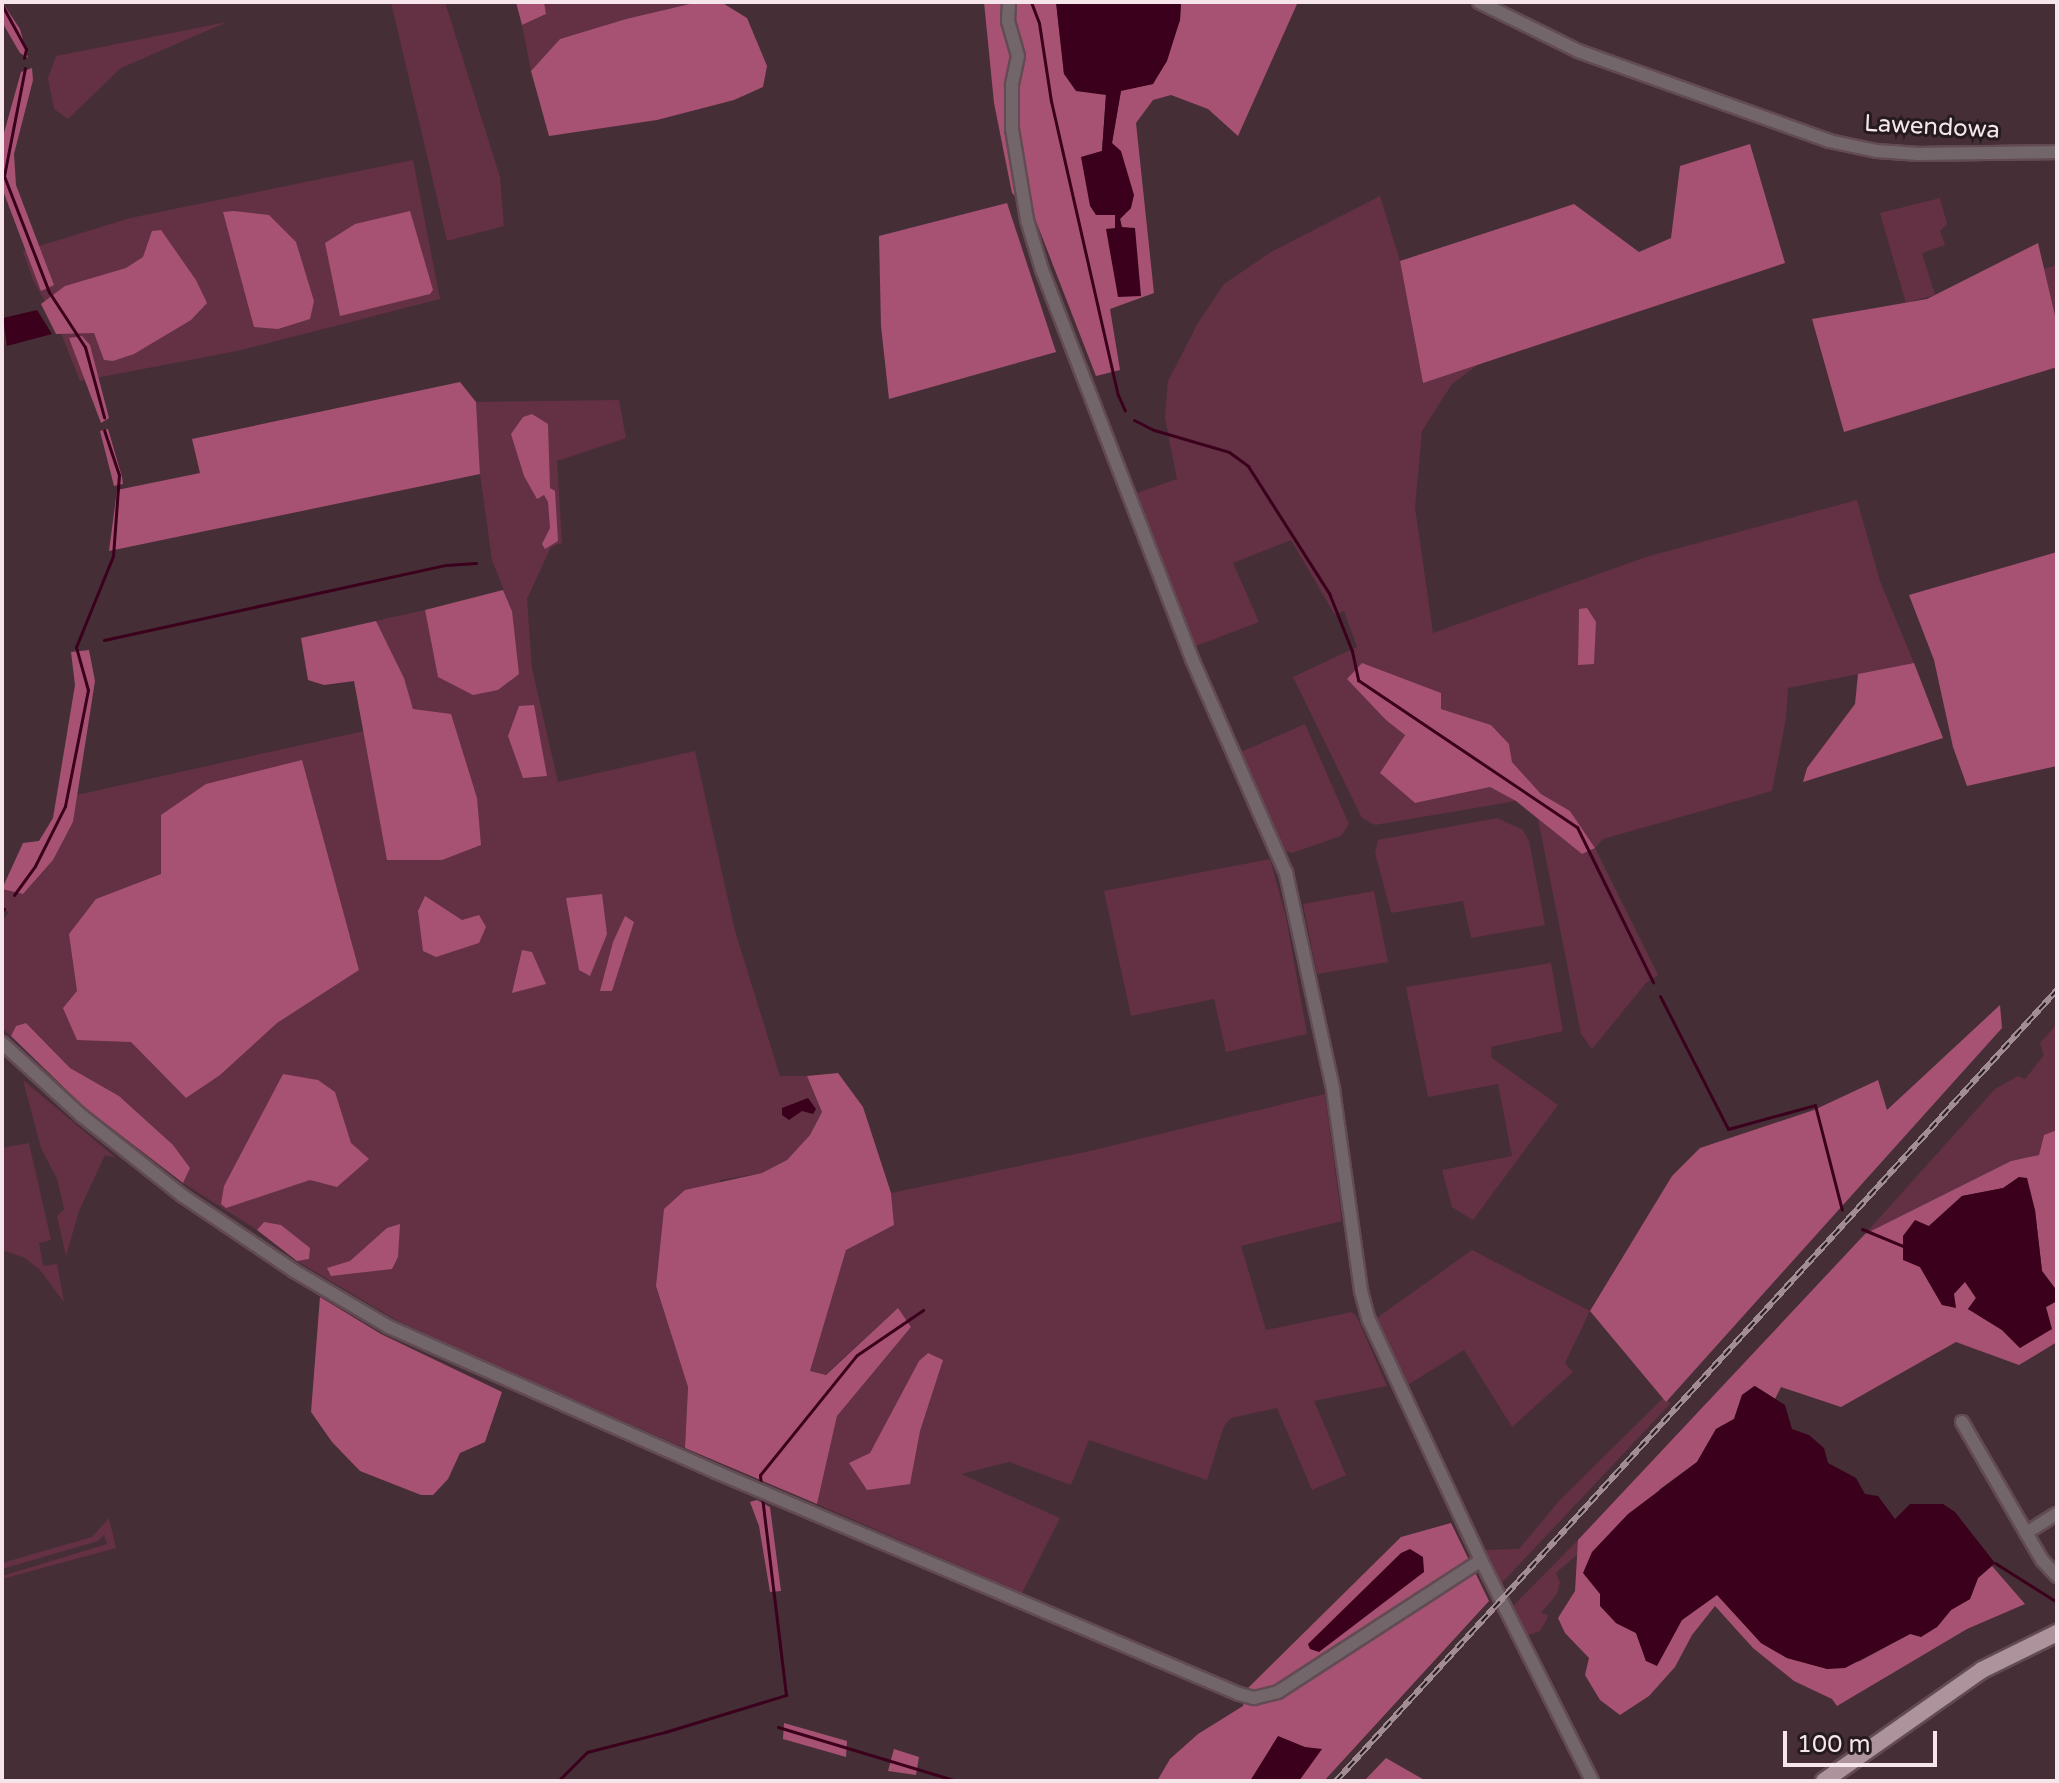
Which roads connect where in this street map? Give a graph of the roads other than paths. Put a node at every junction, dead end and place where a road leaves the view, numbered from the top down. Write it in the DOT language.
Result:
graph roads {
  1 [pos="1009,2"];
  2 [pos="1479,2"];
  3 [pos="2057,152"];
  4 [pos="2,1043"];
  5 [pos="1962,1422"];
  6 [pos="2057,1514"];
  7 [pos="2026,1533"];
  8 [pos="1481,1560"];
  9 [pos="2057,1576"];
  10 [pos="2057,1633"];
  11 [pos="1592,1781"];
  12 [pos="1824,1781"];
  1 -- 8 [label="street"];
  2 -- 3 [label="street, Lawendowa"];
  4 -- 8 [label="street"];
  5 -- 7 [label="street"];
  6 -- 7 [label="street"];
  7 -- 9 [label="street"];
  8 -- 11 [label="street"];
  10 -- 12 [label="main road"];
}
